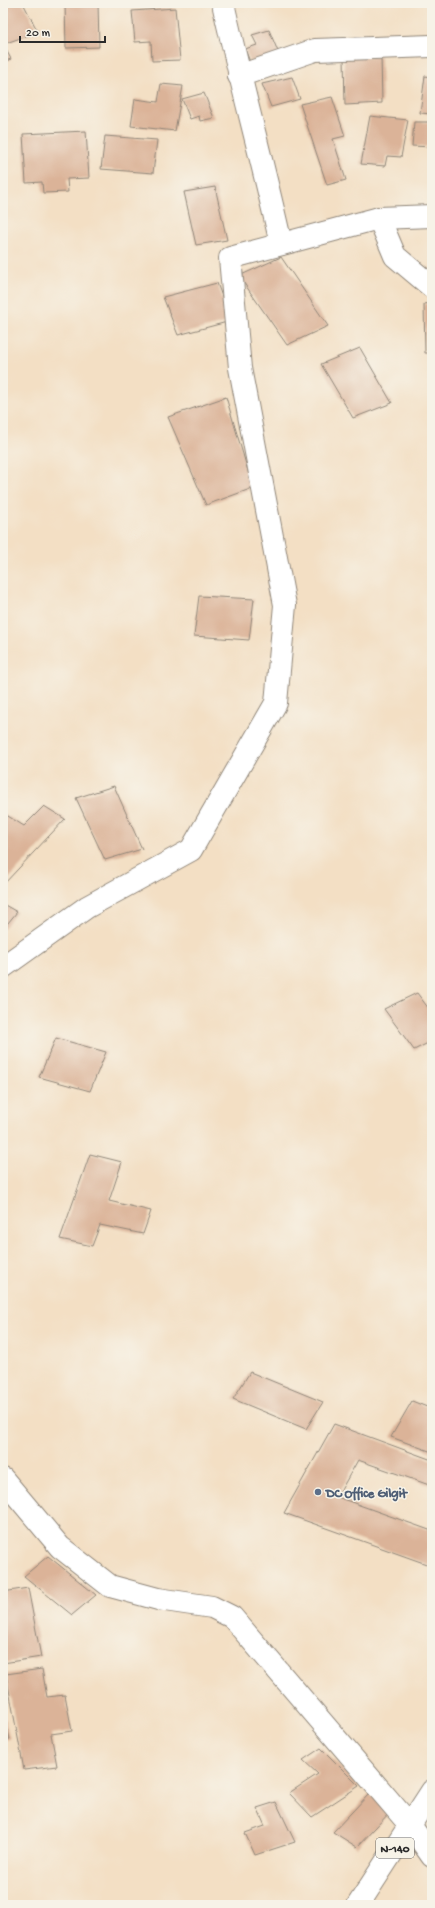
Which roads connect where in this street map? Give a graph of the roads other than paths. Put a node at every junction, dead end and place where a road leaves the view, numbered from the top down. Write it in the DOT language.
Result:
graph roads {
  1 [pos="223,3"];
  2 [pos="432,46"];
  3 [pos="239,76"];
  4 [pos="432,216"];
  5 [pos="379,218"];
  6 [pos="281,244"];
  7 [pos="432,287"];
  8 [pos="3,967"];
  9 [pos="3,1479"];
  10 [pos="432,1790"];
  11 [pos="410,1826"];
  12 [pos="432,1856"];
  13 [pos="358,1905"];
  1 -- 3 [label="main road"];
  2 -- 3 [label="main road"];
  3 -- 6 [label="main road"];
  4 -- 5 [label="main road"];
  5 -- 6 [label="main road"];
  5 -- 7 [label="main road"];
  6 -- 8 [label="main road"];
  9 -- 11 [label="main road"];
  10 -- 11 [label="main road, N-140"];
  11 -- 12 [label="main road"];
  11 -- 13 [label="main road, N-140"];
}
